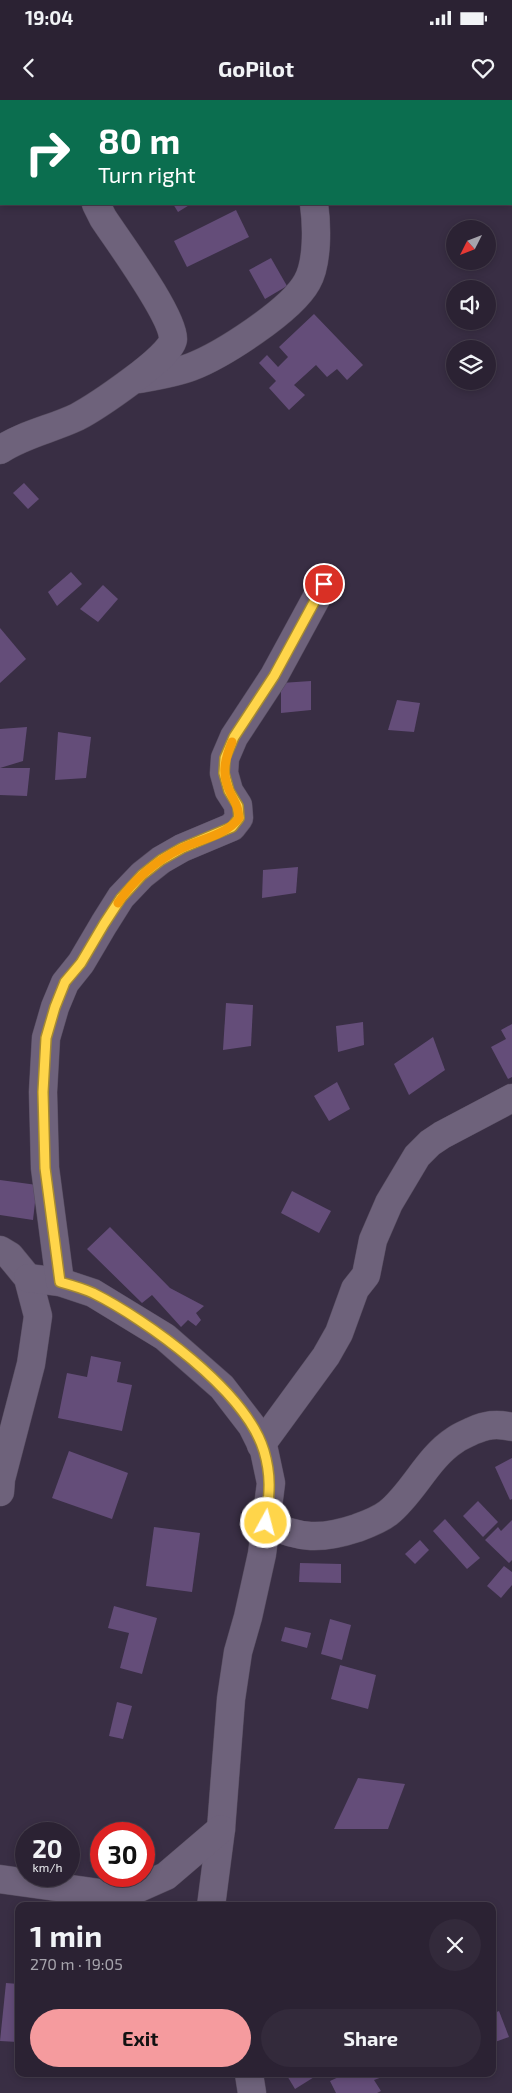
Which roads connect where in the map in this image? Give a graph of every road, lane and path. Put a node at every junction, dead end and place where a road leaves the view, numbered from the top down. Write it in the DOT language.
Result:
graph roads {
  1 [pos="96,205"];
  2 [pos="314,205"];
  3 [pos="129,382"];
  4 [pos="0,450"];
  5 [pos="324,584"];
  6 [pos="512,1098"];
  7 [pos="0,1250"];
  8 [pos="28,1278"];
  9 [pos="60,1282"];
  10 [pos="512,1427"];
  11 [pos="261,1445"];
  12 [pos="0,1492"];
  13 [pos="266,1523"];
  14 [pos="222,1829"];
  15 [pos="0,1879"];
  16 [pos="212,1902"];
  17 [pos="249,2077"];
  18 [pos="252,2093"];
  1 -- 3 [label="street"];
  2 -- 3 [label="street"];
  3 -- 4 [label="street"];
  5 -- 9 [label="street"];
  6 -- 11 [label="street"];
  7 -- 8 [label="street"];
  8 -- 9 [label="street"];
  8 -- 12 [label="street"];
  9 -- 11 [label="street"];
  10 -- 13 [label="street"];
  11 -- 13 [label="street"];
  13 -- 14 [label="street"];
  14 -- 15 [label="street"];
  14 -- 16 [label="street"];
  17 -- 18 [label="street"];
}
